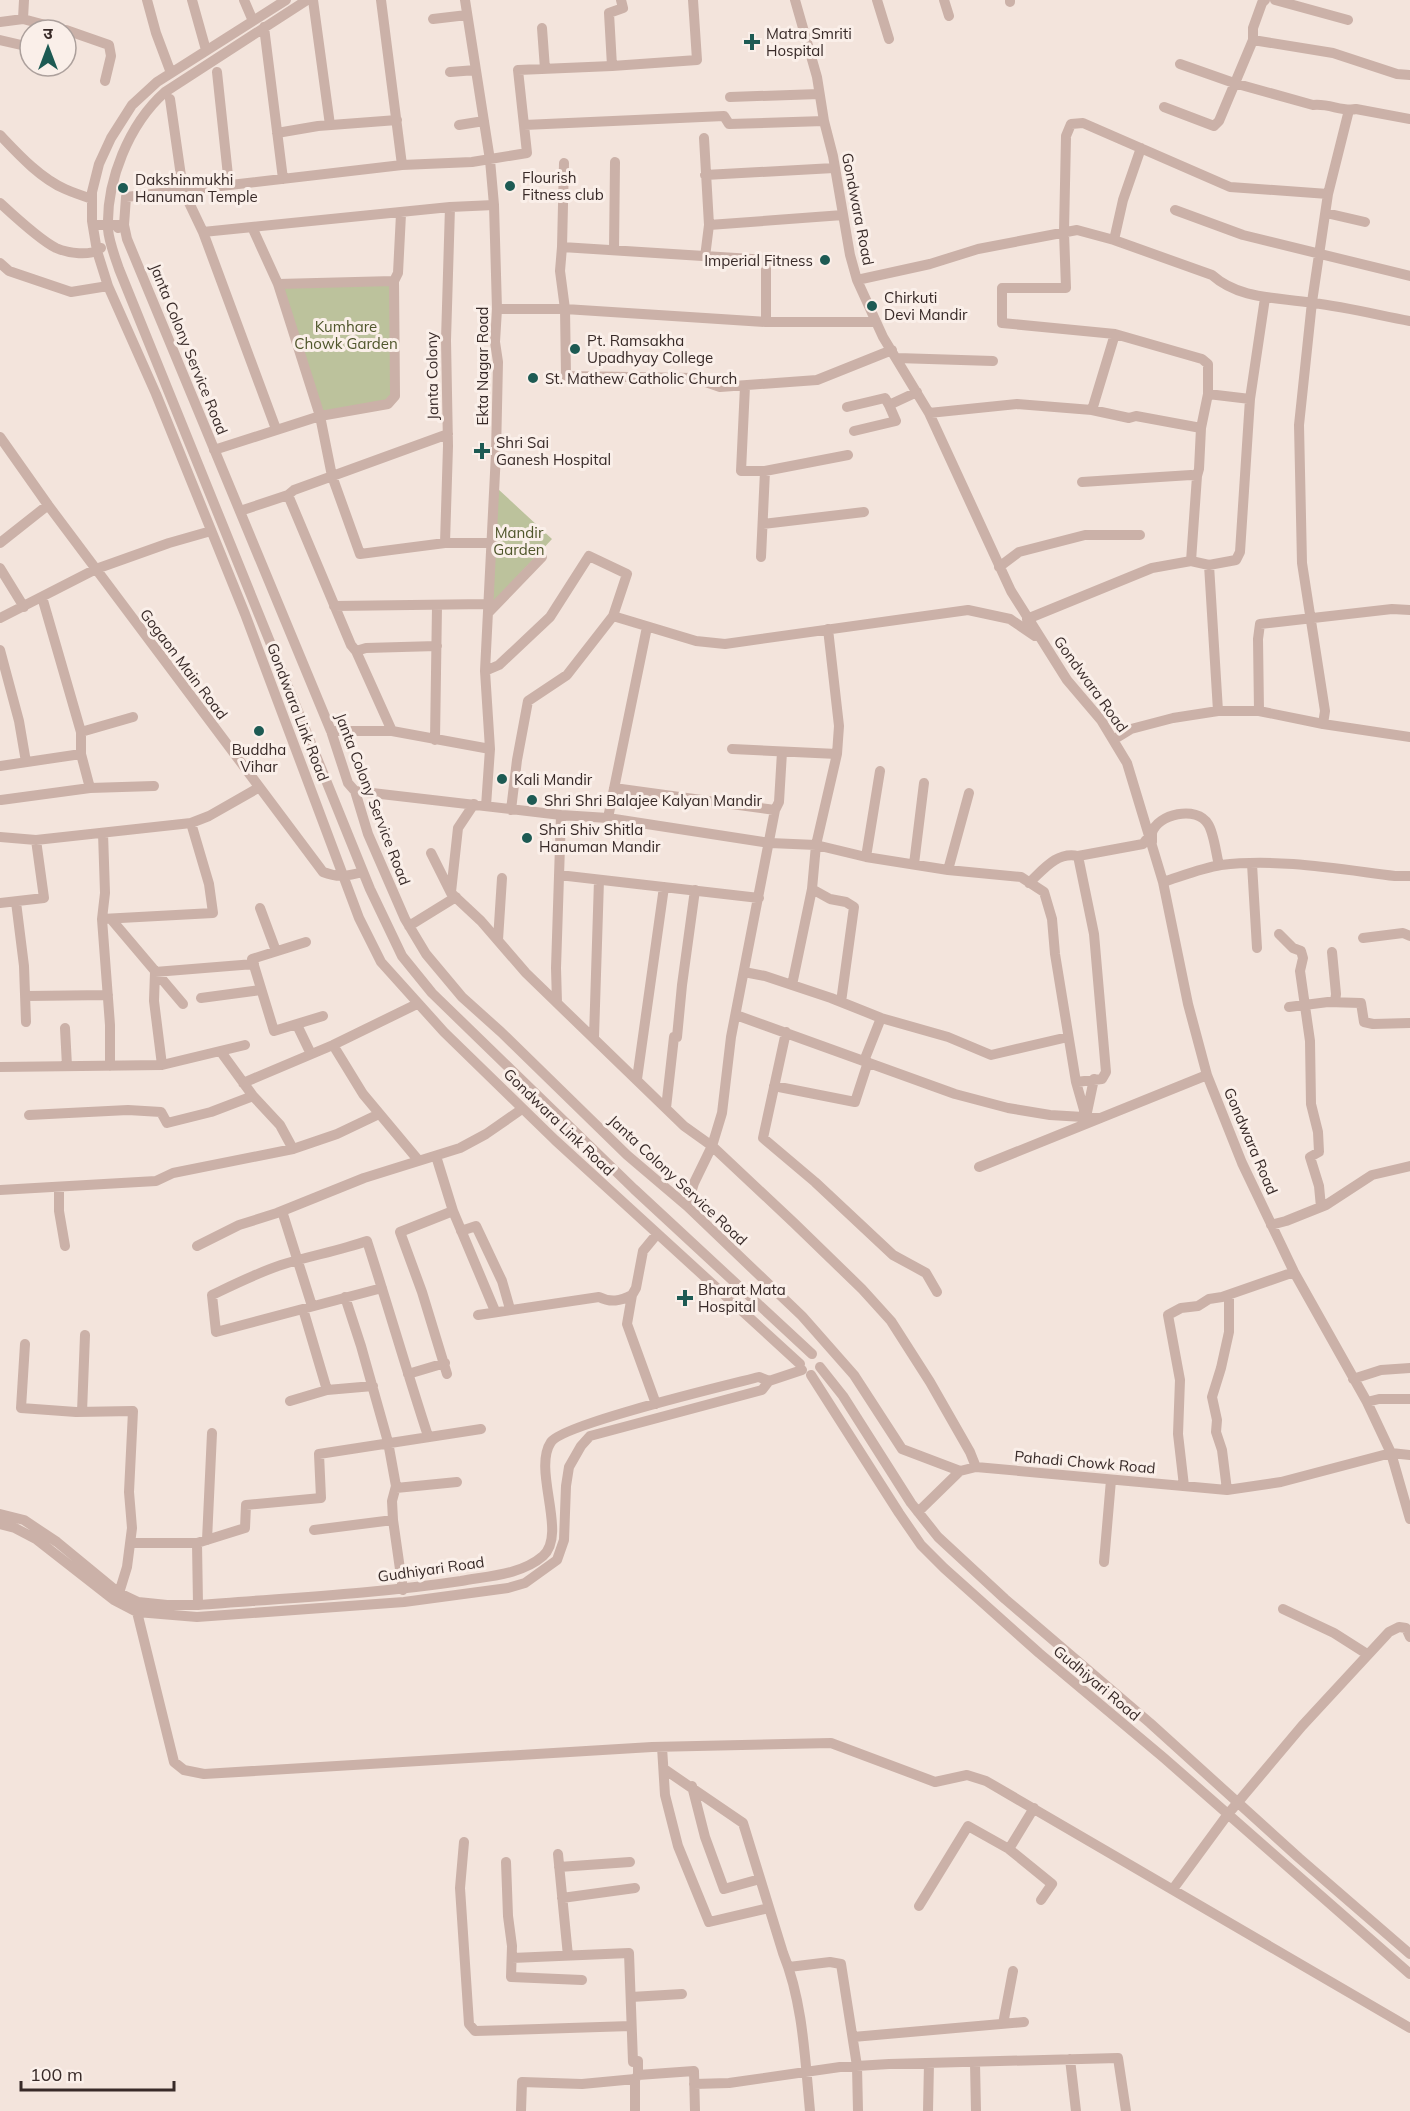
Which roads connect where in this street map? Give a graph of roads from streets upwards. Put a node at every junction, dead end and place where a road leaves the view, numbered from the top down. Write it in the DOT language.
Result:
graph roads {
  1 [pos="24,0"];
  2 [pos="147,0"];
  3 [pos="192,0"];
  4 [pos="244,0"];
  5 [pos="286,0"];
  6 [pos="307,0"];
  7 [pos="313,0"];
  8 [pos="381,0"];
  9 [pos="465,0"];
  10 [pos="621,0"];
  11 [pos="693,0"];
  12 [pos="795,0"];
  13 [pos="877,0"];
  14 [pos="944,0"];
  15 [pos="1265,0"];
  16 [pos="1275,0"];
  17 [pos="467,15"];
  18 [pos="949,16"];
  19 [pos="23,18"];
  20 [pos="433,19"];
  21 [pos="18,20"];
  22 [pos="1348,20"];
  23 [pos="253,21"];
  24 [pos="0,22"];
  25 [pos="264,27"];
  26 [pos="542,28"];
  27 [pos="78,34"];
  28 [pos="889,39"];
  29 [pos="0,40"];
  30 [pos="1253,40"];
  31 [pos="18,44"];
  32 [pos="206,50"];
  33 [pos="1180,64"];
  34 [pos="612,66"];
  35 [pos="476,69"];
  36 [pos="545,69"];
  37 [pos="217,72"];
  38 [pos="450,72"];
  39 [pos="171,73"];
  40 [pos="1410,75"];
  41 [pos="105,81"];
  42 [pos="1234,83"];
  43 [pos="819,94"];
  44 [pos="730,97"];
  45 [pos="170,99"];
  46 [pos="1164,107"];
  47 [pos="1349,110"];
  48 [pos="1410,118"];
  49 [pos="397,120"];
  50 [pos="484,121"];
  51 [pos="824,121"];
  52 [pos="330,125"];
  53 [pos="459,125"];
  54 [pos="524,125"];
  55 [pos="277,133"];
  56 [pos="0,135"];
  57 [pos="704,138"];
  58 [pos="1141,148"];
  59 [pos="490,160"];
  60 [pos="615,162"];
  61 [pos="564,163"];
  62 [pos="402,165"];
  63 [pos="834,168"];
  64 [pos="705,175"];
  65 [pos="283,179"];
  66 [pos="229,185"];
  67 [pos="183,190"];
  68 [pos="1328,194"];
  69 [pos="92,199"];
  70 [pos="0,203"];
  71 [pos="494,205"];
  72 [pos="450,207"];
  73 [pos="1175,210"];
  74 [pos="1326,213"];
  75 [pos="401,214"];
  76 [pos="843,215"];
  77 [pos="1365,222"];
  78 [pos="93,225"];
  79 [pos="124,225"];
  80 [pos="709,225"];
  81 [pos="252,226"];
  82 [pos="108,230"];
  83 [pos="202,232"];
  84 [pos="1064,232"];
  85 [pos="1114,240"];
  86 [pos="562,247"];
  87 [pos="614,250"];
  88 [pos="97,251"];
  89 [pos="1320,255"];
  90 [pos="705,257"];
  91 [pos="0,263"];
  92 [pos="1410,276"];
  93 [pos="857,280"];
  94 [pos="394,281"];
  95 [pos="278,284"];
  96 [pos="108,286"];
  97 [pos="1264,298"];
  98 [pos="1312,302"];
  99 [pos="497,309"];
  100 [pos="565,309"];
  101 [pos="1410,321"];
  102 [pos="766,322"];
  103 [pos="876,322"];
  104 [pos="1115,334"];
  105 [pos="894,354"];
  106 [pos="993,361"];
  107 [pos="745,386"];
  108 [pos="917,392"];
  109 [pos="1208,394"];
  110 [pos="1250,399"];
  111 [pos="889,405"];
  112 [pos="847,407"];
  113 [pos="1092,410"];
  114 [pos="929,413"];
  115 [pos="320,416"];
  116 [pos="1201,428"];
  117 [pos="276,429"];
  118 [pos="854,431"];
  119 [pos="448,434"];
  120 [pos="0,437"];
  121 [pos="214,450"];
  122 [pos="848,454"];
  123 [pos="765,471"];
  124 [pos="332,476"];
  125 [pos="1197,476"];
  126 [pos="1082,482"];
  127 [pos="288,495"];
  128 [pos="48,506"];
  129 [pos="240,511"];
  130 [pos="864,512"];
  131 [pos="763,524"];
  132 [pos="211,531"];
  133 [pos="1140,535"];
  134 [pos="0,543"];
  135 [pos="445,543"];
  136 [pos="490,543"];
  137 [pos="542,557"];
  138 [pos="762,558"];
  139 [pos="1191,561"];
  140 [pos="1209,565"];
  141 [pos="999,567"];
  142 [pos="0,568"];
  143 [pos="96,570"];
  144 [pos="42,597"];
  145 [pos="334,606"];
  146 [pos="438,606"];
  147 [pos="24,607"];
  148 [pos="488,608"];
  149 [pos="1410,610"];
  150 [pos="613,616"];
  151 [pos="0,618"];
  152 [pos="1309,618"];
  153 [pos="1027,619"];
  154 [pos="647,627"];
  155 [pos="828,629"];
  156 [pos="1041,640"];
  157 [pos="437,646"];
  158 [pos="0,650"];
  159 [pos="356,651"];
  160 [pos="485,671"];
  161 [pos="1218,711"];
  162 [pos="1259,711"];
  163 [pos="133,717"];
  164 [pos="1323,724"];
  165 [pos="332,731"];
  166 [pos="392,731"];
  167 [pos="81,732"];
  168 [pos="1410,737"];
  169 [pos="435,740"];
  170 [pos="1113,740"];
  171 [pos="490,749"];
  172 [pos="732,749"];
  173 [pos="782,752"];
  174 [pos="81,754"];
  175 [pos="837,754"];
  176 [pos="26,762"];
  177 [pos="0,766"];
  178 [pos="880,771"];
  179 [pos="924,783"];
  180 [pos="154,786"];
  181 [pos="90,788"];
  182 [pos="258,788"];
  183 [pos="614,788"];
  184 [pos="355,791"];
  185 [pos="969,794"];
  186 [pos="1,800"];
  187 [pos="474,804"];
  188 [pos="486,806"];
  189 [pos="511,810"];
  190 [pos="775,810"];
  191 [pos="561,815"];
  192 [pos="608,818"];
  193 [pos="191,823"];
  194 [pos="103,833"];
  195 [pos="0,837"];
  196 [pos="36,840"];
  197 [pos="1152,842"];
  198 [pos="770,843"];
  199 [pos="816,845"];
  200 [pos="431,854"];
  201 [pos="1078,856"];
  202 [pos="866,857"];
  203 [pos="914,864"];
  204 [pos="1252,864"];
  205 [pos="1219,865"];
  206 [pos="948,870"];
  207 [pos="363,872"];
  208 [pos="559,875"];
  209 [pos="1410,876"];
  210 [pos="344,877"];
  211 [pos="502,878"];
  212 [pos="599,880"];
  213 [pos="1163,882"];
  214 [pos="1029,883"];
  215 [pos="664,887"];
  216 [pos="812,889"];
  217 [pos="695,890"];
  218 [pos="453,895"];
  219 [pos="759,898"];
  220 [pos="16,902"];
  221 [pos="0,903"];
  222 [pos="260,908"];
  223 [pos="107,919"];
  224 [pos="409,926"];
  225 [pos="1279,934"];
  226 [pos="1410,936"];
  227 [pos="1363,938"];
  228 [pos="498,940"];
  229 [pos="306,942"];
  230 [pos="1257,948"];
  231 [pos="276,951"];
  232 [pos="1332,952"];
  233 [pos="254,964"];
  234 [pos="155,972"];
  235 [pos="744,972"];
  236 [pos="792,985"];
  237 [pos="261,990"];
  238 [pos="108,995"];
  239 [pos="26,996"];
  240 [pos="201,999"];
  241 [pos="841,1002"];
  242 [pos="1335,1002"];
  243 [pos="557,1003"];
  244 [pos="183,1004"];
  245 [pos="417,1004"];
  246 [pos="1306,1005"];
  247 [pos="1289,1007"];
  248 [pos="735,1015"];
  249 [pos="323,1016"];
  250 [pos="881,1018"];
  251 [pos="26,1022"];
  252 [pos="1410,1023"];
  253 [pos="297,1025"];
  254 [pos="65,1028"];
  255 [pos="786,1032"];
  256 [pos="594,1037"];
  257 [pos="1068,1037"];
  258 [pos="245,1045"];
  259 [pos="333,1045"];
  260 [pos="221,1052"];
  261 [pos="311,1054"];
  262 [pos="866,1061"];
  263 [pos="162,1065"];
  264 [pos="67,1066"];
  265 [pos="110,1066"];
  266 [pos="0,1067"];
  267 [pos="1207,1075"];
  268 [pos="637,1079"];
  269 [pos="1094,1079"];
  270 [pos="243,1083"];
  271 [pos="1076,1083"];
  272 [pos="774,1086"];
  273 [pos="253,1096"];
  274 [pos="522,1108"];
  275 [pos="666,1108"];
  276 [pos="379,1114"];
  277 [pos="29,1115"];
  278 [pos="1086,1118"];
  279 [pos="1100,1118"];
  280 [pos="712,1146"];
  281 [pos="293,1149"];
  282 [pos="436,1156"];
  283 [pos="419,1161"];
  284 [pos="1410,1166"];
  285 [pos="979,1167"];
  286 [pos="59,1187"];
  287 [pos="0,1190"];
  288 [pos="687,1206"];
  289 [pos="1321,1207"];
  290 [pos="282,1211"];
  291 [pos="453,1211"];
  292 [pos="1271,1225"];
  293 [pos="461,1231"];
  294 [pos="657,1234"];
  295 [pos="64,1246"];
  296 [pos="197,1246"];
  297 [pos="298,1261"];
  298 [pos="1294,1272"];
  299 [pos="382,1288"];
  300 [pos="937,1292"];
  301 [pos="632,1295"];
  302 [pos="1229,1295"];
  303 [pos="345,1297"];
  304 [pos="308,1307"];
  305 [pos="510,1309"];
  306 [pos="495,1311"];
  307 [pos="478,1315"];
  308 [pos="85,1335"];
  309 [pos="25,1344"];
  310 [pos="829,1347"];
  311 [pos="817,1360"];
  312 [pos="1410,1360"];
  313 [pos="1410,1368"];
  314 [pos="804,1370"];
  315 [pos="408,1374"];
  316 [pos="1353,1379"];
  317 [pos="769,1381"];
  318 [pos="373,1386"];
  319 [pos="327,1390"];
  320 [pos="1410,1399"];
  321 [pos="290,1401"];
  322 [pos="1367,1402"];
  323 [pos="656,1404"];
  324 [pos="82,1412"];
  325 [pos="481,1429"];
  326 [pos="212,1433"];
  327 [pos="428,1436"];
  328 [pos="388,1442"];
  329 [pos="1390,1454"];
  330 [pos="1410,1455"];
  331 [pos="976,1467"];
  332 [pos="960,1471"];
  333 [pos="1111,1479"];
  334 [pos="457,1482"];
  335 [pos="1184,1486"];
  336 [pos="396,1488"];
  337 [pos="1227,1490"];
  338 [pos="918,1512"];
  339 [pos="0,1514"];
  340 [pos="1410,1519"];
  341 [pos="393,1520"];
  342 [pos="0,1524"];
  343 [pos="314,1530"];
  344 [pos="202,1541"];
  345 [pos="130,1543"];
  346 [pos="1104,1562"];
  347 [pos="508,1573"];
  348 [pos="513,1587"];
  349 [pos="403,1590"];
  350 [pos="119,1593"];
  351 [pos="198,1605"];
  352 [pos="1283,1609"];
  353 [pos="137,1612"];
  354 [pos="1410,1636"];
  355 [pos="1367,1654"];
  356 [pos="662,1747"];
  357 [pos="664,1769"];
  358 [pos="692,1786"];
  359 [pos="1238,1802"];
  360 [pos="1034,1808"];
  361 [pos="1228,1814"];
  362 [pos="464,1842"];
  363 [pos="1009,1849"];
  364 [pos="558,1854"];
  365 [pos="506,1862"];
  366 [pos="630,1862"];
  367 [pos="559,1867"];
  368 [pos="760,1879"];
  369 [pos="635,1888"];
  370 [pos="1173,1889"];
  371 [pos="562,1898"];
  372 [pos="1041,1900"];
  373 [pos="920,1906"];
  374 [pos="769,1908"];
  375 [pos="1410,1954"];
  376 [pos="568,1956"];
  377 [pos="512,1958"];
  378 [pos="789,1967"];
  379 [pos="1013,1971"];
  380 [pos="1410,1974"];
  381 [pos="582,1980"];
  382 [pos="682,1994"];
  383 [pos="631,1997"];
  384 [pos="1024,2022"];
  385 [pos="1003,2024"];
  386 [pos="631,2026"];
  387 [pos="1410,2028"];
  388 [pos="853,2037"];
  389 [pos="1070,2060"];
  390 [pos="975,2063"];
  391 [pos="929,2064"];
  392 [pos="857,2066"];
  393 [pos="807,2072"];
  394 [pos="636,2077"];
  395 [pos="694,2084"];
  396 [pos="521,2111"];
  397 [pos="635,2111"];
  398 [pos="695,2111"];
  399 [pos="810,2111"];
  400 [pos="858,2111"];
  401 [pos="928,2111"];
  402 [pos="976,2111"];
  403 [pos="1076,2111"];
  404 [pos="1118,2111"];
  405 [pos="1126,2111"];
  1 -- 19 [label="street"];
  2 -- 39 [label="street"];
  3 -- 32 [label="street"];
  4 -- 23 [label="street"];
  5 -- 23 [label="street, Gondwara Link Road"];
  6 -- 25 [label="street"];
  7 -- 52 [label="street"];
  8 -- 49 [label="street"];
  9 -- 17 [label="street, Ekta Nagar Road"];
  10 -- 34 [label="street"];
  11 -- 34 [label="street"];
  12 -- 43 [label="street, Gondwara Road"];
  13 -- 28 [label="street"];
  14 -- 18 [label="street"];
  15 -- 30 [label="street"];
  16 -- 22 [label="street"];
  17 -- 20 [label="street"];
  17 -- 35 [label="street, Ekta Nagar Road"];
  21 -- 24 [label="street"];
  23 -- 32 [label="street, Gondwara Link Road"];
  25 -- 55 [label="street"];
  25 -- 82 [label="street"];
  26 -- 36 [label="street"];
  27 -- 41 [label="street"];
  29 -- 31 [label="street"];
  30 -- 40 [label="street"];
  30 -- 42 [label="street"];
  32 -- 39 [label="street, Gondwara Link Road"];
  33 -- 42 [label="street"];
  34 -- 36 [label="street"];
  35 -- 38 [label="street"];
  35 -- 50 [label="street, Ekta Nagar Road"];
  36 -- 54 [label="street"];
  37 -- 66 [label="street"];
  39 -- 69 [label="street, Gondwara Link Road"];
  42 -- 46 [label="street"];
  42 -- 47 [label="street"];
  43 -- 44 [label="street"];
  43 -- 51 [label="street, Gondwara Road"];
  45 -- 67 [label="street"];
  47 -- 48 [label="street"];
  47 -- 68 [label="street"];
  49 -- 52 [label="street"];
  49 -- 62 [label="street"];
  50 -- 53 [label="street"];
  50 -- 59 [label="street, Ekta Nagar Road"];
  51 -- 54 [label="street"];
  51 -- 63 [label="street, Gondwara Road"];
  52 -- 55 [label="street"];
  54 -- 59 [label="street"];
  55 -- 65 [label="street"];
  56 -- 69 [label="street"];
  57 -- 64 [label="street"];
  58 -- 68 [label="street"];
  58 -- 84 [label="street"];
  58 -- 85 [label="street"];
  59 -- 62 [label="street"];
  59 -- 71 [label="street, Ekta Nagar Road"];
  60 -- 87 [label="street"];
  61 -- 86 [label="street"];
  62 -- 65 [label="street"];
  63 -- 64 [label="street"];
  63 -- 76 [label="street, Gondwara Road"];
  64 -- 80 [label="street"];
  65 -- 66 [label="street"];
  66 -- 67 [label="street"];
  67 -- 79 [label="street"];
  67 -- 83 [label="street"];
  68 -- 74 [label="street"];
  69 -- 78 [label="street, Gondwara Link Road"];
  70 -- 88 [label="street"];
  71 -- 72 [label="street"];
  71 -- 99 [label="street, Ekta Nagar Road"];
  72 -- 75 [label="street"];
  72 -- 119 [label="street, Janta Colony"];
  73 -- 89 [label="street"];
  74 -- 77 [label="street"];
  74 -- 89 [label="street"];
  75 -- 81 [label="street"];
  75 -- 94 [label="street"];
  76 -- 80 [label="street"];
  76 -- 93 [label="street, Gondwara Road"];
  78 -- 82 [label="street"];
  78 -- 88 [label="street, Gondwara Link Road"];
  79 -- 82 [label="street"];
  79 -- 121 [label="street, Janta Colony Service Road"];
  80 -- 90 [label="street"];
  81 -- 83 [label="street"];
  81 -- 95 [label="street"];
  82 -- 88 [label="street"];
  82 -- 207 [label="street, Gondwara Link Road"];
  83 -- 117 [label="street"];
  84 -- 85 [label="street"];
  84 -- 93 [label="street"];
  84 -- 104 [label="street"];
  85 -- 97 [label="street"];
  86 -- 87 [label="street"];
  86 -- 100 [label="street"];
  87 -- 90 [label="street"];
  88 -- 96 [label="street, Gondwara Link Road"];
  89 -- 92 [label="street"];
  89 -- 98 [label="street"];
  90 -- 102 [label="street"];
  91 -- 96 [label="street"];
  93 -- 103 [label="street, Gondwara Road"];
  94 -- 95 [label="street"];
  94 -- 115 [label="street"];
  95 -- 115 [label="street"];
  96 -- 132 [label="street, Gondwara Link Road"];
  97 -- 98 [label="street"];
  97 -- 110 [label="street"];
  98 -- 101 [label="street"];
  98 -- 152 [label="street"];
  99 -- 100 [label="street"];
  99 -- 136 [label="street, Ekta Nagar Road"];
  100 -- 102 [label="street"];
  100 -- 107 [label="street"];
  102 -- 103 [label="street"];
  103 -- 105 [label="street, Gondwara Road"];
  104 -- 109 [label="street"];
  104 -- 113 [label="street"];
  105 -- 106 [label="street"];
  105 -- 107 [label="street"];
  105 -- 108 [label="street, Gondwara Road"];
  107 -- 123 [label="street"];
  108 -- 111 [label="street"];
  108 -- 114 [label="street, Gondwara Road"];
  109 -- 110 [label="street"];
  109 -- 116 [label="street"];
  110 -- 140 [label="street"];
  111 -- 112 [label="street"];
  111 -- 118 [label="street"];
  113 -- 114 [label="street"];
  113 -- 116 [label="street"];
  114 -- 141 [label="street, Gondwara Road"];
  115 -- 117 [label="street"];
  115 -- 124 [label="street"];
  116 -- 125 [label="street"];
  117 -- 121 [label="street"];
  119 -- 124 [label="street"];
  119 -- 135 [label="street, Janta Colony"];
  120 -- 128 [label="street, Gogaon Main Road"];
  121 -- 129 [label="street, Janta Colony Service Road"];
  122 -- 123 [label="street"];
  123 -- 131 [label="street"];
  124 -- 127 [label="street"];
  124 -- 135 [label="street"];
  125 -- 126 [label="street"];
  125 -- 139 [label="street"];
  127 -- 129 [label="street"];
  127 -- 145 [label="street"];
  128 -- 134 [label="street"];
  128 -- 143 [label="street, Gogaon Main Road"];
  129 -- 165 [label="street, Janta Colony Service Road"];
  130 -- 131 [label="street"];
  131 -- 138 [label="street"];
  132 -- 143 [label="street"];
  132 -- 210 [label="street, Gondwara Link Road"];
  133 -- 141 [label="street"];
  135 -- 136 [label="street"];
  136 -- 148 [label="street, Ekta Nagar Road"];
  137 -- 148 [label="street"];
  139 -- 140 [label="street"];
  139 -- 153 [label="street"];
  140 -- 161 [label="street"];
  141 -- 153 [label="street, Gondwara Road"];
  142 -- 147 [label="street"];
  143 -- 144 [label="street"];
  143 -- 182 [label="street, Gogaon Main Road"];
  144 -- 147 [label="street"];
  144 -- 167 [label="street"];
  145 -- 146 [label="street"];
  145 -- 159 [label="street"];
  146 -- 148 [label="street"];
  146 -- 157 [label="street"];
  147 -- 151 [label="street"];
  148 -- 160 [label="street, Ekta Nagar Road"];
  149 -- 152 [label="street"];
  150 -- 154 [label="street"];
  150 -- 160 [label="street"];
  150 -- 189 [label="street"];
  152 -- 162 [label="street"];
  152 -- 164 [label="street"];
  153 -- 156 [label="street, Gondwara Road"];
  154 -- 155 [label="street"];
  154 -- 183 [label="street"];
  155 -- 156 [label="street"];
  155 -- 175 [label="street"];
  156 -- 170 [label="street, Gondwara Road"];
  157 -- 159 [label="street"];
  157 -- 169 [label="street"];
  158 -- 176 [label="street"];
  159 -- 166 [label="street"];
  160 -- 171 [label="street, Ekta Nagar Road"];
  161 -- 162 [label="street"];
  161 -- 170 [label="street"];
  162 -- 164 [label="street"];
  163 -- 167 [label="street"];
  164 -- 168 [label="street"];
  165 -- 166 [label="street"];
  165 -- 184 [label="street, Janta Colony Service Road"];
  166 -- 169 [label="street"];
  167 -- 174 [label="street"];
  169 -- 171 [label="street"];
  170 -- 197 [label="street, Gondwara Road"];
  171 -- 188 [label="street, Ekta Nagar Road"];
  172 -- 173 [label="street"];
  173 -- 175 [label="street"];
  173 -- 190 [label="street"];
  174 -- 176 [label="street"];
  174 -- 181 [label="street"];
  175 -- 199 [label="street"];
  176 -- 177 [label="street"];
  178 -- 202 [label="street"];
  179 -- 203 [label="street"];
  180 -- 181 [label="street"];
  181 -- 186 [label="street"];
  182 -- 193 [label="street"];
  182 -- 210 [label="street, Gogaon Main Road"];
  183 -- 190 [label="street"];
  183 -- 192 [label="street"];
  184 -- 187 [label="street"];
  184 -- 224 [label="street, Janta Colony Service Road"];
  185 -- 206 [label="street"];
  187 -- 188 [label="street"];
  187 -- 218 [label="street"];
  188 -- 189 [label="street"];
  189 -- 191 [label="street"];
  190 -- 198 [label="street"];
  191 -- 192 [label="street"];
  191 -- 208 [label="street"];
  192 -- 198 [label="street"];
  193 -- 194 [label="street"];
  193 -- 223 [label="street"];
  194 -- 196 [label="street"];
  194 -- 223 [label="street"];
  195 -- 196 [label="street"];
  196 -- 220 [label="street"];
  197 -- 201 [label="street"];
  197 -- 205 [label="street"];
  197 -- 213 [label="street, Gondwara Road"];
  198 -- 199 [label="street"];
  198 -- 219 [label="street"];
  199 -- 202 [label="street"];
  199 -- 216 [label="street"];
  200 -- 218 [label="street"];
  201 -- 214 [label="street"];
  201 -- 269 [label="street"];
  202 -- 203 [label="street"];
  203 -- 206 [label="street"];
  204 -- 205 [label="street"];
  204 -- 209 [label="street"];
  204 -- 230 [label="street"];
  205 -- 213 [label="street"];
  206 -- 214 [label="street"];
  207 -- 210 [label="street"];
  207 -- 311 [label="street, Gondwara Link Road"];
  208 -- 212 [label="street"];
  208 -- 243 [label="street"];
  210 -- 245 [label="street, Gondwara Link Road"];
  211 -- 228 [label="street"];
  212 -- 215 [label="street"];
  212 -- 256 [label="street"];
  213 -- 267 [label="street, Gondwara Road"];
  214 -- 257 [label="street"];
  215 -- 217 [label="street"];
  215 -- 268 [label="street"];
  216 -- 236 [label="street"];
  216 -- 241 [label="street"];
  217 -- 219 [label="street"];
  217 -- 275 [label="street"];
  218 -- 224 [label="street"];
  218 -- 228 [label="street"];
  219 -- 235 [label="street"];
  220 -- 221 [label="street"];
  220 -- 239 [label="street"];
  222 -- 231 [label="street"];
  223 -- 234 [label="street"];
  223 -- 238 [label="street"];
  224 -- 288 [label="street, Janta Colony Service Road"];
  225 -- 246 [label="street"];
  226 -- 227 [label="street"];
  228 -- 243 [label="street"];
  229 -- 231 [label="street"];
  231 -- 233 [label="street"];
  232 -- 242 [label="street"];
  233 -- 234 [label="street"];
  233 -- 237 [label="street"];
  234 -- 244 [label="street"];
  234 -- 263 [label="street"];
  235 -- 236 [label="street"];
  235 -- 248 [label="street"];
  236 -- 241 [label="street"];
  237 -- 240 [label="street"];
  237 -- 253 [label="street"];
  238 -- 239 [label="street"];
  238 -- 265 [label="street"];
  239 -- 251 [label="street"];
  241 -- 250 [label="street"];
  242 -- 246 [label="street"];
  242 -- 252 [label="street"];
  243 -- 256 [label="street"];
  245 -- 259 [label="street"];
  245 -- 274 [label="street, Gondwara Link Road"];
  246 -- 247 [label="street"];
  246 -- 289 [label="street"];
  248 -- 255 [label="street"];
  248 -- 280 [label="street"];
  249 -- 253 [label="street"];
  250 -- 257 [label="street"];
  250 -- 262 [label="street"];
  253 -- 261 [label="street"];
  254 -- 264 [label="street"];
  255 -- 262 [label="street"];
  255 -- 272 [label="street"];
  256 -- 268 [label="street"];
  257 -- 271 [label="street"];
  258 -- 260 [label="street"];
  259 -- 261 [label="street"];
  259 -- 276 [label="street"];
  260 -- 263 [label="street"];
  260 -- 270 [label="street"];
  261 -- 270 [label="street"];
  262 -- 272 [label="street"];
  262 -- 278 [label="street"];
  263 -- 265 [label="street"];
  264 -- 265 [label="street"];
  264 -- 266 [label="street"];
  267 -- 279 [label="street"];
  267 -- 292 [label="street, Gondwara Road"];
  268 -- 275 [label="street"];
  269 -- 271 [label="street"];
  269 -- 278 [label="street"];
  270 -- 273 [label="street"];
  271 -- 278 [label="street"];
  272 -- 300 [label="street"];
  273 -- 277 [label="street"];
  273 -- 281 [label="street"];
  274 -- 282 [label="street"];
  274 -- 294 [label="street, Gondwara Link Road"];
  275 -- 280 [label="street"];
  276 -- 281 [label="street"];
  276 -- 283 [label="street"];
  278 -- 279 [label="street"];
  279 -- 285 [label="street"];
  280 -- 288 [label="street"];
  280 -- 331 [label="street"];
  281 -- 286 [label="street"];
  282 -- 283 [label="street"];
  282 -- 291 [label="street"];
  283 -- 290 [label="street"];
  284 -- 289 [label="street"];
  286 -- 287 [label="street"];
  286 -- 295 [label="street"];
  288 -- 310 [label="street, Janta Colony Service Road"];
  289 -- 292 [label="street"];
  290 -- 296 [label="street"];
  290 -- 297 [label="street"];
  291 -- 293 [label="street"];
  291 -- 315 [label="street"];
  292 -- 298 [label="street, Gondwara Road"];
  293 -- 305 [label="street"];
  293 -- 306 [label="street"];
  294 -- 301 [label="street"];
  294 -- 314 [label="street, Gondwara Link Road"];
  297 -- 299 [label="street"];
  297 -- 304 [label="street"];
  297 -- 304 [label="street"];
  298 -- 302 [label="street"];
  298 -- 316 [label="street, Gondwara Road"];
  299 -- 303 [label="street"];
  299 -- 315 [label="street"];
  301 -- 305 [label="street"];
  301 -- 323 [label="street"];
  302 -- 335 [label="street"];
  302 -- 337 [label="street"];
  303 -- 304 [label="street"];
  303 -- 318 [label="street"];
  304 -- 319 [label="street"];
  305 -- 306 [label="street"];
  306 -- 307 [label="street"];
  308 -- 324 [label="street"];
  309 -- 324 [label="street"];
  310 -- 311 [label="street"];
  310 -- 332 [label="street"];
  311 -- 314 [label="street"];
  311 -- 314 [label="street"];
  311 -- 338 [label="street, Gudhiyari Road"];
  312 -- 313 [label="street"];
  313 -- 316 [label="street"];
  314 -- 317 [label="street, Gudhiyari Road"];
  314 -- 361 [label="street, Gudhiyari Road"];
  315 -- 327 [label="street"];
  316 -- 322 [label="street, Gondwara Road"];
  317 -- 323 [label="street, Gudhiyari Road"];
  317 -- 348 [label="street, Gudhiyari Road"];
  318 -- 319 [label="street"];
  318 -- 328 [label="street"];
  319 -- 321 [label="street"];
  320 -- 322 [label="street"];
  322 -- 329 [label="street, Gondwara Road"];
  323 -- 347 [label="street, Gudhiyari Road"];
  324 -- 345 [label="street"];
  325 -- 327 [label="street"];
  326 -- 344 [label="street"];
  327 -- 328 [label="street"];
  328 -- 336 [label="street"];
  328 -- 344 [label="street"];
  329 -- 330 [label="street, Pahadi Chowk Road"];
  329 -- 337 [label="street, Pahadi Chowk Road"];
  329 -- 340 [label="street, Gondwara Road"];
  331 -- 332 [label="street, Pahadi Chowk Road"];
  331 -- 333 [label="street, Pahadi Chowk Road"];
  332 -- 338 [label="street"];
  333 -- 335 [label="street, Pahadi Chowk Road"];
  333 -- 346 [label="street"];
  334 -- 336 [label="street"];
  335 -- 337 [label="street, Pahadi Chowk Road"];
  336 -- 341 [label="street"];
  338 -- 359 [label="street, Gudhiyari Road"];
  339 -- 350 [label="street, Gudhiyari Road"];
  341 -- 343 [label="street"];
  341 -- 349 [label="street"];
  342 -- 353 [label="street, Gudhiyari Road"];
  344 -- 345 [label="street"];
  344 -- 351 [label="street"];
  345 -- 350 [label="street"];
  347 -- 348 [label="street"];
  347 -- 349 [label="street, Gudhiyari Road"];
  348 -- 353 [label="street, Gudhiyari Road"];
  349 -- 351 [label="street, Gudhiyari Road"];
  350 -- 351 [label="street, Gudhiyari Road"];
  352 -- 355 [label="street"];
  353 -- 356 [label="street"];
  354 -- 355 [label="street"];
  355 -- 359 [label="street"];
  356 -- 357 [label="street"];
  356 -- 360 [label="street"];
  357 -- 358 [label="street"];
  357 -- 374 [label="street"];
  358 -- 368 [label="street"];
  358 -- 368 [label="street"];
  359 -- 361 [label="street"];
  359 -- 375 [label="street, Gudhiyari Road"];
  360 -- 363 [label="street"];
  360 -- 370 [label="street"];
  361 -- 370 [label="street"];
  361 -- 380 [label="street, Gudhiyari Road"];
  362 -- 386 [label="street"];
  363 -- 372 [label="street"];
  363 -- 373 [label="street"];
  364 -- 367 [label="street"];
  365 -- 377 [label="street"];
  366 -- 367 [label="street"];
  367 -- 371 [label="street"];
  368 -- 374 [label="street"];
  369 -- 371 [label="street"];
  370 -- 387 [label="street"];
  371 -- 376 [label="street"];
  374 -- 378 [label="street"];
  376 -- 377 [label="street"];
  376 -- 383 [label="street"];
  377 -- 381 [label="street"];
  378 -- 388 [label="street"];
  378 -- 393 [label="street"];
  379 -- 385 [label="street"];
  382 -- 383 [label="street"];
  383 -- 386 [label="street"];
  384 -- 385 [label="street"];
  385 -- 388 [label="street"];
  386 -- 394 [label="street"];
  388 -- 392 [label="street"];
  389 -- 390 [label="street"];
  389 -- 403 [label="street"];
  389 -- 405 [label="street"];
  390 -- 391 [label="street"];
  390 -- 402 [label="street"];
  391 -- 392 [label="street"];
  391 -- 401 [label="street"];
  392 -- 393 [label="street"];
  392 -- 400 [label="street"];
  393 -- 395 [label="street"];
  393 -- 399 [label="street"];
  394 -- 395 [label="street"];
  394 -- 396 [label="street"];
  394 -- 397 [label="street"];
  395 -- 398 [label="street"];
  404 -- 405 [label="street"];
}
